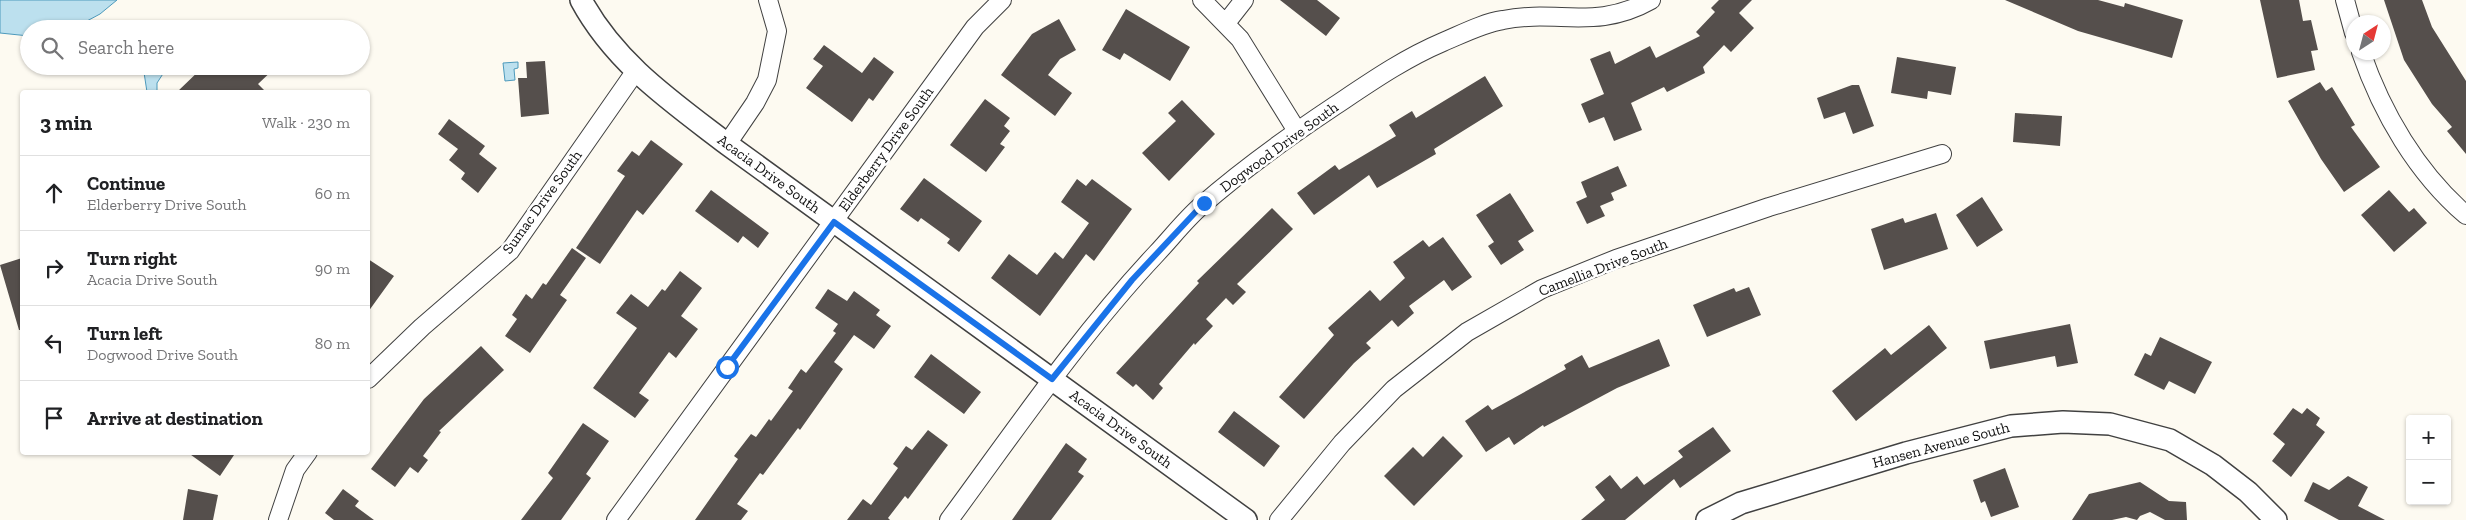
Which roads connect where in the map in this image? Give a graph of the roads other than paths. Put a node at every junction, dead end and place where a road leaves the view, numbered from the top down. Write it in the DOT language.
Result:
graph roads {
  1 [pos="580,0"];
  2 [pos="768,0"];
  3 [pos="1002,0"];
  4 [pos="1202,0"];
  5 [pos="1244,0"];
  6 [pos="1651,0"];
  7 [pos="2345,0"];
  8 [pos="2349,15"];
  9 [pos="1226,23"];
  10 [pos="2363,60"];
  11 [pos="634,72"];
  12 [pos="1297,131"];
  13 [pos="727,144"];
  14 [pos="1942,154"];
  15 [pos="2466,215"];
  16 [pos="834,222"];
  17 [pos="370,377"];
  18 [pos="1052,379"];
  19 [pos="306,455"];
  20 [pos="278,520"];
  21 [pos="616,520"];
  22 [pos="949,520"];
  23 [pos="1246,520"];
  24 [pos="1279,520"];
  25 [pos="1707,520"];
  26 [pos="2276,520"];
  1 -- 11 [label="street, Acacia Drive South"];
  2 -- 13 [label="street"];
  3 -- 16 [label="street, Elderberry Drive South"];
  4 -- 9 [label="street"];
  5 -- 9 [label="street"];
  6 -- 12 [label="street, Dogwood Drive South"];
  7 -- 8 [label="street"];
  9 -- 12 [label="street"];
  10 -- 15 [label="street"];
  11 -- 13 [label="street, Acacia Drive South"];
  11 -- 17 [label="street, Sumac Drive South"];
  12 -- 18 [label="street, Dogwood Drive South"];
  13 -- 16 [label="street, Acacia Drive South"];
  14 -- 24 [label="street, Camellia Drive South"];
  16 -- 18 [label="street, Acacia Drive South"];
  16 -- 21 [label="street, Elderberry Drive South"];
  18 -- 22 [label="street, Dogwood Drive South"];
  18 -- 23 [label="street, Acacia Drive South"];
  19 -- 20 [label="street"];
  25 -- 26 [label="street, Hansen Avenue South"];
}
